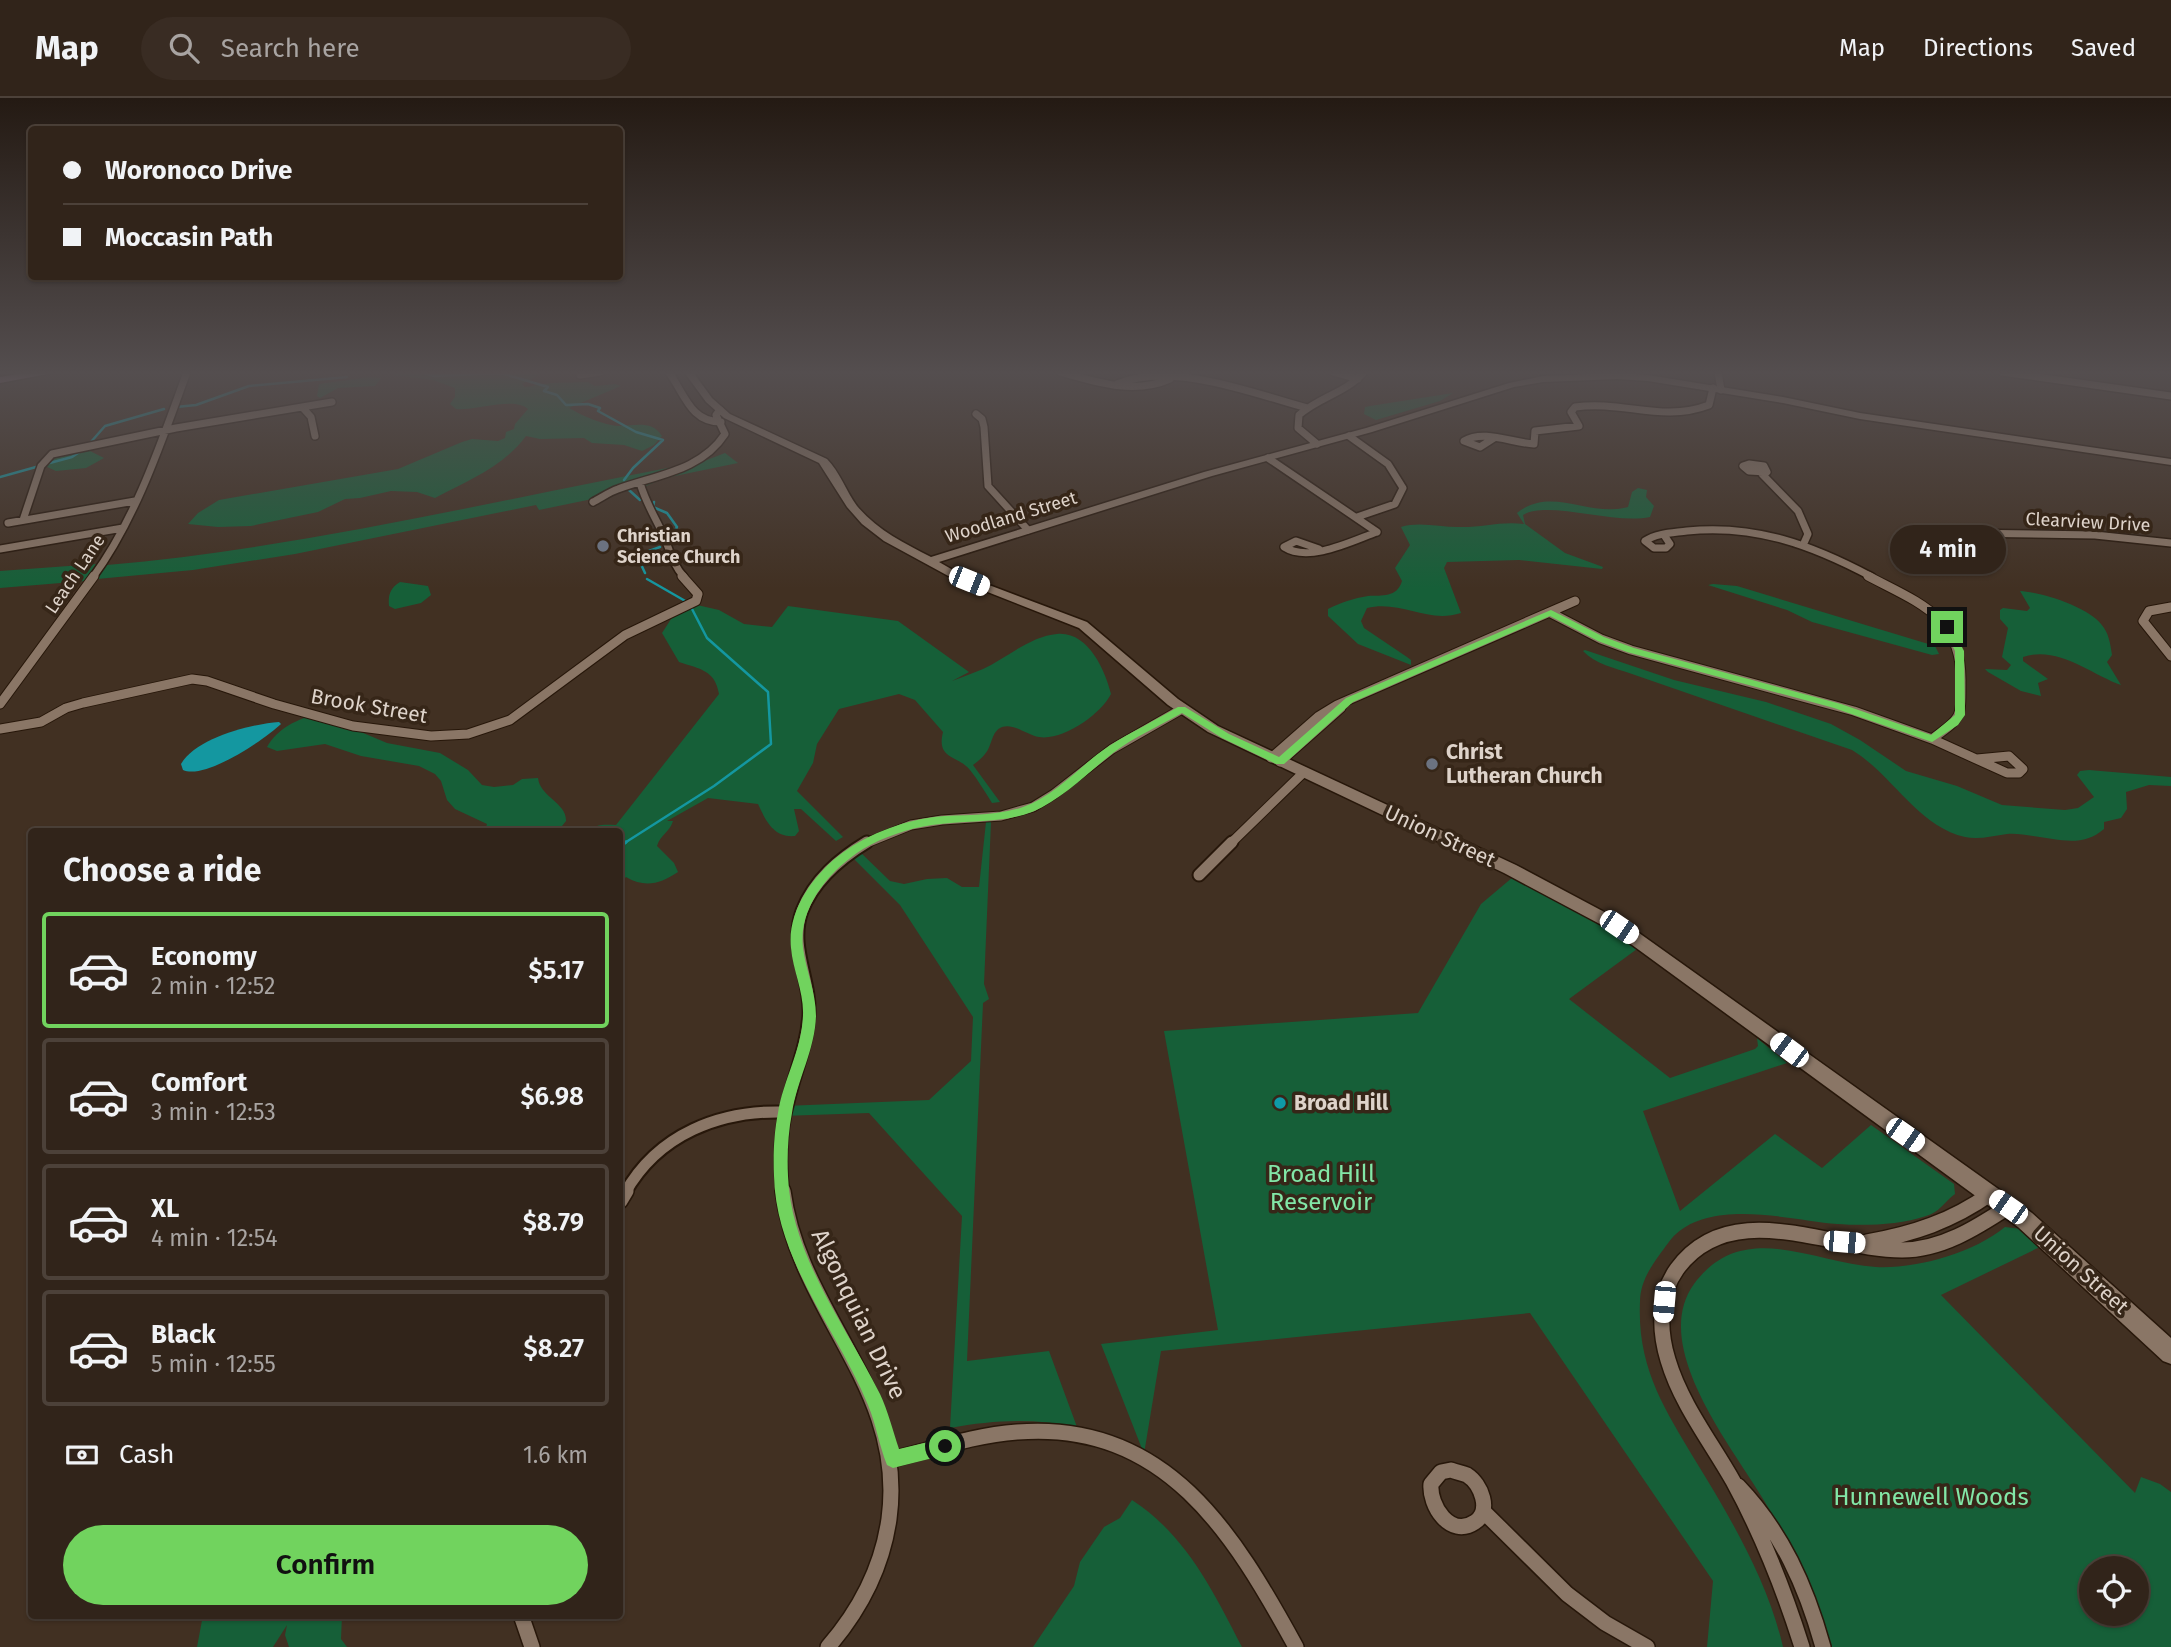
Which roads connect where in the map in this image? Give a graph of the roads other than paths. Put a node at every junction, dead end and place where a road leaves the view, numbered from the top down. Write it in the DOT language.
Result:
graph roads {
  1 [pos="102,444"];
  2 [pos="160,444"];
  3 [pos="717,444"];
  4 [pos="788,444"];
  5 [pos="985,444"];
  6 [pos="1316,444"];
  7 [pos="1360,444"];
  8 [pos="2051,444"];
  9 [pos="1268,458"];
  10 [pos="2171,462"];
  11 [pos="1762,474"];
  12 [pos="640,483"];
  13 [pos="135,500"];
  14 [pos="593,502"];
  15 [pos="1357,517"];
  16 [pos="23,520"];
  17 [pos="8,523"];
  18 [pos="123,527"];
  19 [pos="1028,530"];
  20 [pos="1961,533"];
  21 [pos="1664,535"];
  22 [pos="1804,543"];
  23 [pos="2171,543"];
  24 [pos="0,549"];
  25 [pos="1319,549"];
  26 [pos="928,562"];
  27 [pos="1575,601"];
  28 [pos="2171,607"];
  29 [pos="1551,613"];
  30 [pos="2171,656"];
  31 [pos="0,704"];
  32 [pos="1182,709"];
  33 [pos="0,729"];
  34 [pos="1932,739"];
  35 [pos="1977,759"];
  36 [pos="1276,760"];
  37 [pos="1303,773"];
  38 [pos="1199,875"];
  39 [pos="785,1112"];
  40 [pos="1990,1194"];
  41 [pos="623,1197"];
  42 [pos="2008,1207"];
  43 [pos="1861,1243"];
  44 [pos="2171,1353"];
  45 [pos="893,1459"];
  46 [pos="1733,1482"];
  47 [pos="1483,1511"];
  48 [pos="522,1619"];
  49 [pos="532,1647"];
  50 [pos="828,1647"];
  51 [pos="1296,1647"];
  52 [pos="1647,1647"];
  53 [pos="1802,1647"];
  54 [pos="1823,1647"];
  1 -- 16 [label="street"];
  2 -- 13 [label="street, Leach Lane"];
  3 -- 12 [label="street"];
  4 -- 26 [label="street, Union Street"];
  5 -- 19 [label="street"];
  6 -- 9 [label="street, Woodland Street"];
  7 -- 15 [label="street"];
  8 -- 10 [label="street, Woodland Street"];
  9 -- 15 [label="street"];
  9 -- 19 [label="street, Woodland Street"];
  11 -- 22 [label="street"];
  12 -- 14 [label="street"];
  12 -- 33 [label="street, Brook Street"];
  13 -- 16 [label="street"];
  13 -- 18 [label="street, Leach Lane"];
  15 -- 25 [label="street"];
  16 -- 17 [label="street"];
  18 -- 24 [label="street"];
  18 -- 31 [label="street, Leach Lane"];
  19 -- 26 [label="street, Woodland Street"];
  20 -- 23 [label="street, Clearview Drive"];
  21 -- 22 [label="street"];
  22 -- 34 [label="street"];
  26 -- 32 [label="street, Union Street"];
  27 -- 29 [label="street"];
  28 -- 30 [label="street"];
  29 -- 34 [label="street"];
  29 -- 36 [label="street"];
  32 -- 36 [label="street, Union Street"];
  32 -- 39 [label="street, Algonquian Drive"];
  34 -- 35 [label="street"];
  36 -- 37 [label="street, Union Street"];
  37 -- 38 [label="street"];
  37 -- 40 [label="street, Union Street"];
  39 -- 41 [label="street"];
  39 -- 45 [label="street, Algonquian Drive"];
  40 -- 42 [label="street, Union Street"];
  40 -- 43 [label="street"];
  42 -- 43 [label="street"];
  42 -- 44 [label="street, Union Street"];
  43 -- 46 [label="street"];
  45 -- 50 [label="street, Algonquian Drive"];
  45 -- 51 [label="street"];
  46 -- 53 [label="street"];
  46 -- 54 [label="street"];
  47 -- 52 [label="street"];
  48 -- 49 [label="street"];
}
